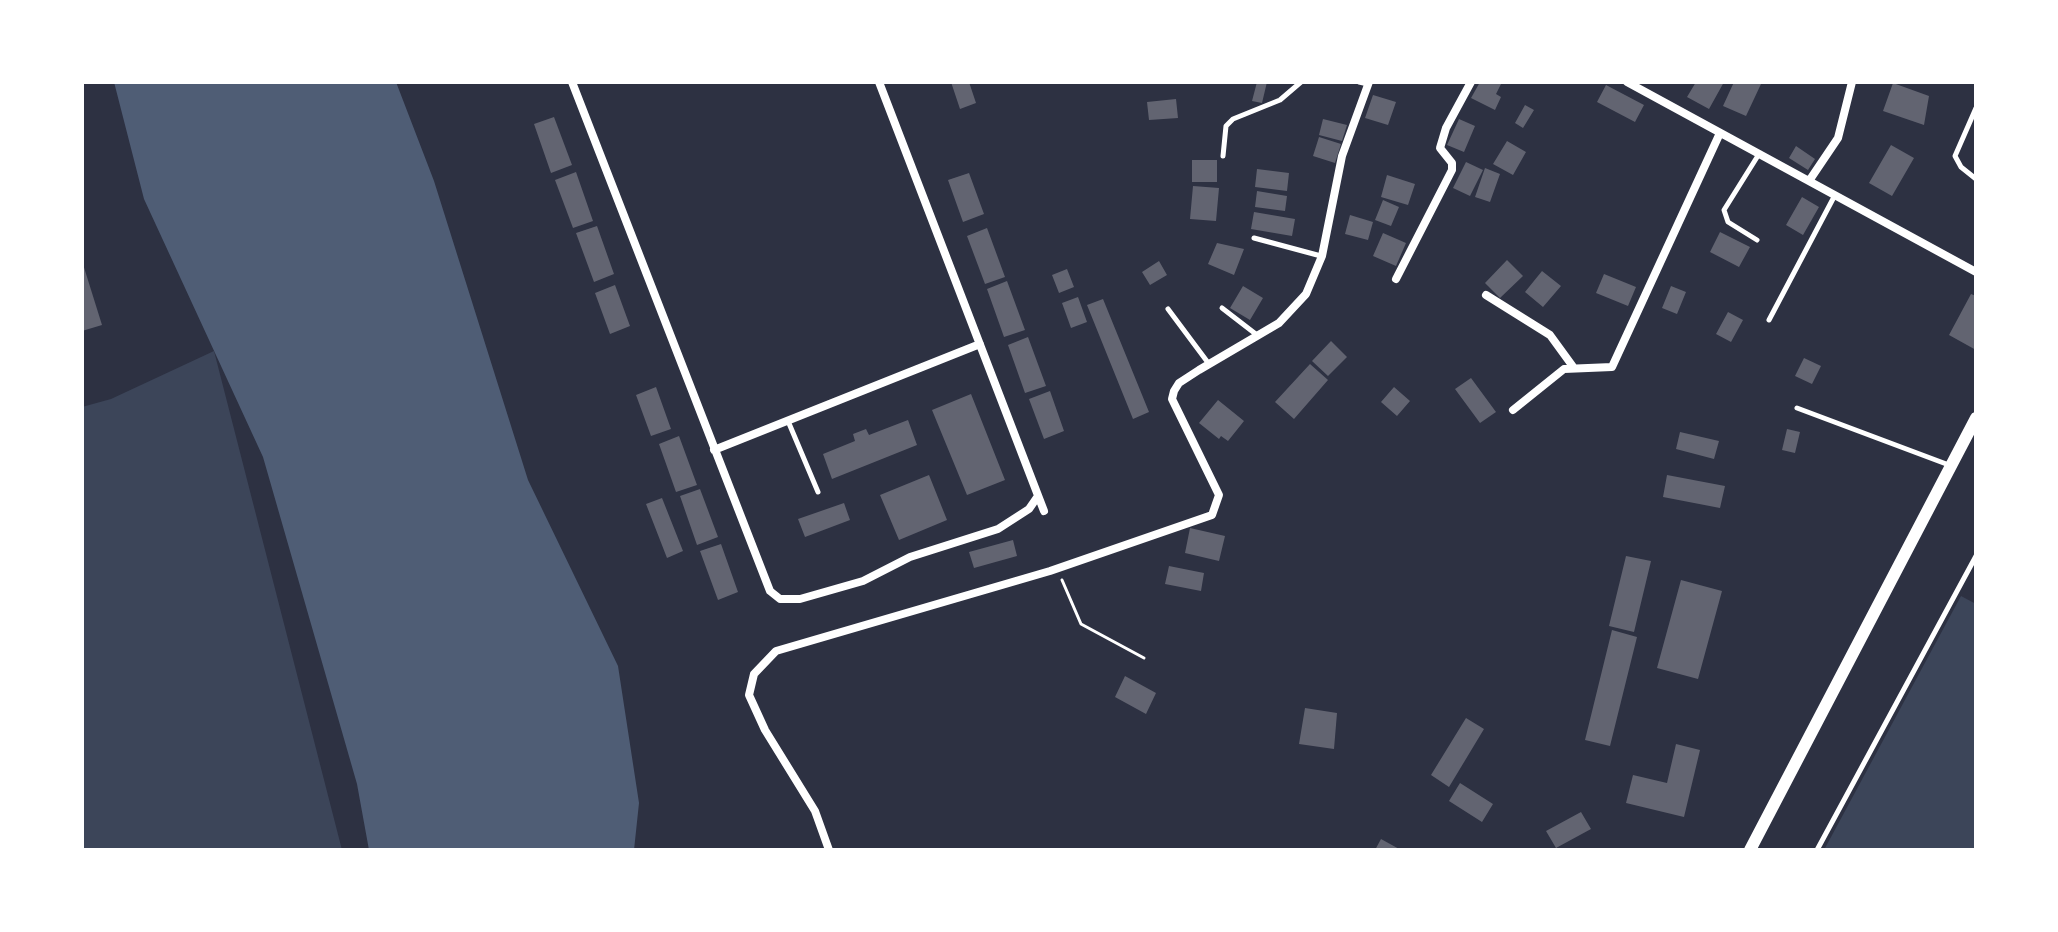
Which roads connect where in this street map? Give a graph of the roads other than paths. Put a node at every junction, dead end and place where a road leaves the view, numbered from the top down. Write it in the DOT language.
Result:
graph roads {
  1 [pos="572,82"];
  2 [pos="879,82"];
  3 [pos="1301,82"];
  4 [pos="1471,82"];
  5 [pos="1627,82"];
  6 [pos="1852,82"];
  7 [pos="1365,83"];
  8 [pos="1976,108"];
  9 [pos="1720,133"];
  10 [pos="1759,154"];
  11 [pos="1223,156"];
  12 [pos="1976,179"];
  13 [pos="1809,181"];
  14 [pos="1835,195"];
  15 [pos="1254,238"];
  16 [pos="1757,240"];
  17 [pos="1322,256"];
  18 [pos="1976,272"];
  19 [pos="1396,279"];
  20 [pos="1486,295"];
  21 [pos="1222,308"];
  22 [pos="1168,309"];
  23 [pos="1769,320"];
  24 [pos="1257,335"];
  25 [pos="980,344"];
  26 [pos="1209,364"];
  27 [pos="1574,368"];
  28 [pos="1797,408"];
  29 [pos="1513,410"];
  30 [pos="1976,418"];
  31 [pos="788,421"];
  32 [pos="714,450"];
  33 [pos="1951,466"];
  34 [pos="818,492"];
  35 [pos="1038,496"];
  36 [pos="1044,511"];
  37 [pos="1976,556"];
  38 [pos="829,850"];
  39 [pos="1750,850"];
  40 [pos="1817,850"];
  1 -- 32 [label="street"];
  2 -- 25 [label="street"];
  3 -- 11 [label="lane"];
  4 -- 19 [label="street"];
  5 -- 9 [label="street"];
  6 -- 13 [label="street"];
  7 -- 17 [label="street"];
  8 -- 12 [label="lane"];
  9 -- 10 [label="street"];
  9 -- 27 [label="street"];
  10 -- 13 [label="street"];
  10 -- 16 [label="lane"];
  13 -- 14 [label="street"];
  14 -- 18 [label="street"];
  14 -- 23 [label="lane"];
  15 -- 17 [label="lane"];
  17 -- 24 [label="street"];
  20 -- 27 [label="street"];
  21 -- 24 [label="lane"];
  22 -- 26 [label="lane"];
  24 -- 26 [label="street"];
  25 -- 31 [label="street"];
  25 -- 35 [label="street"];
  26 -- 38 [label="street"];
  27 -- 29 [label="street"];
  28 -- 33 [label="lane"];
  30 -- 33 [label="street"];
  31 -- 32 [label="street"];
  31 -- 34 [label="lane"];
  32 -- 35 [label="street"];
  33 -- 39 [label="street"];
  35 -- 36 [label="street"];
  37 -- 40 [label="lane"];
}
